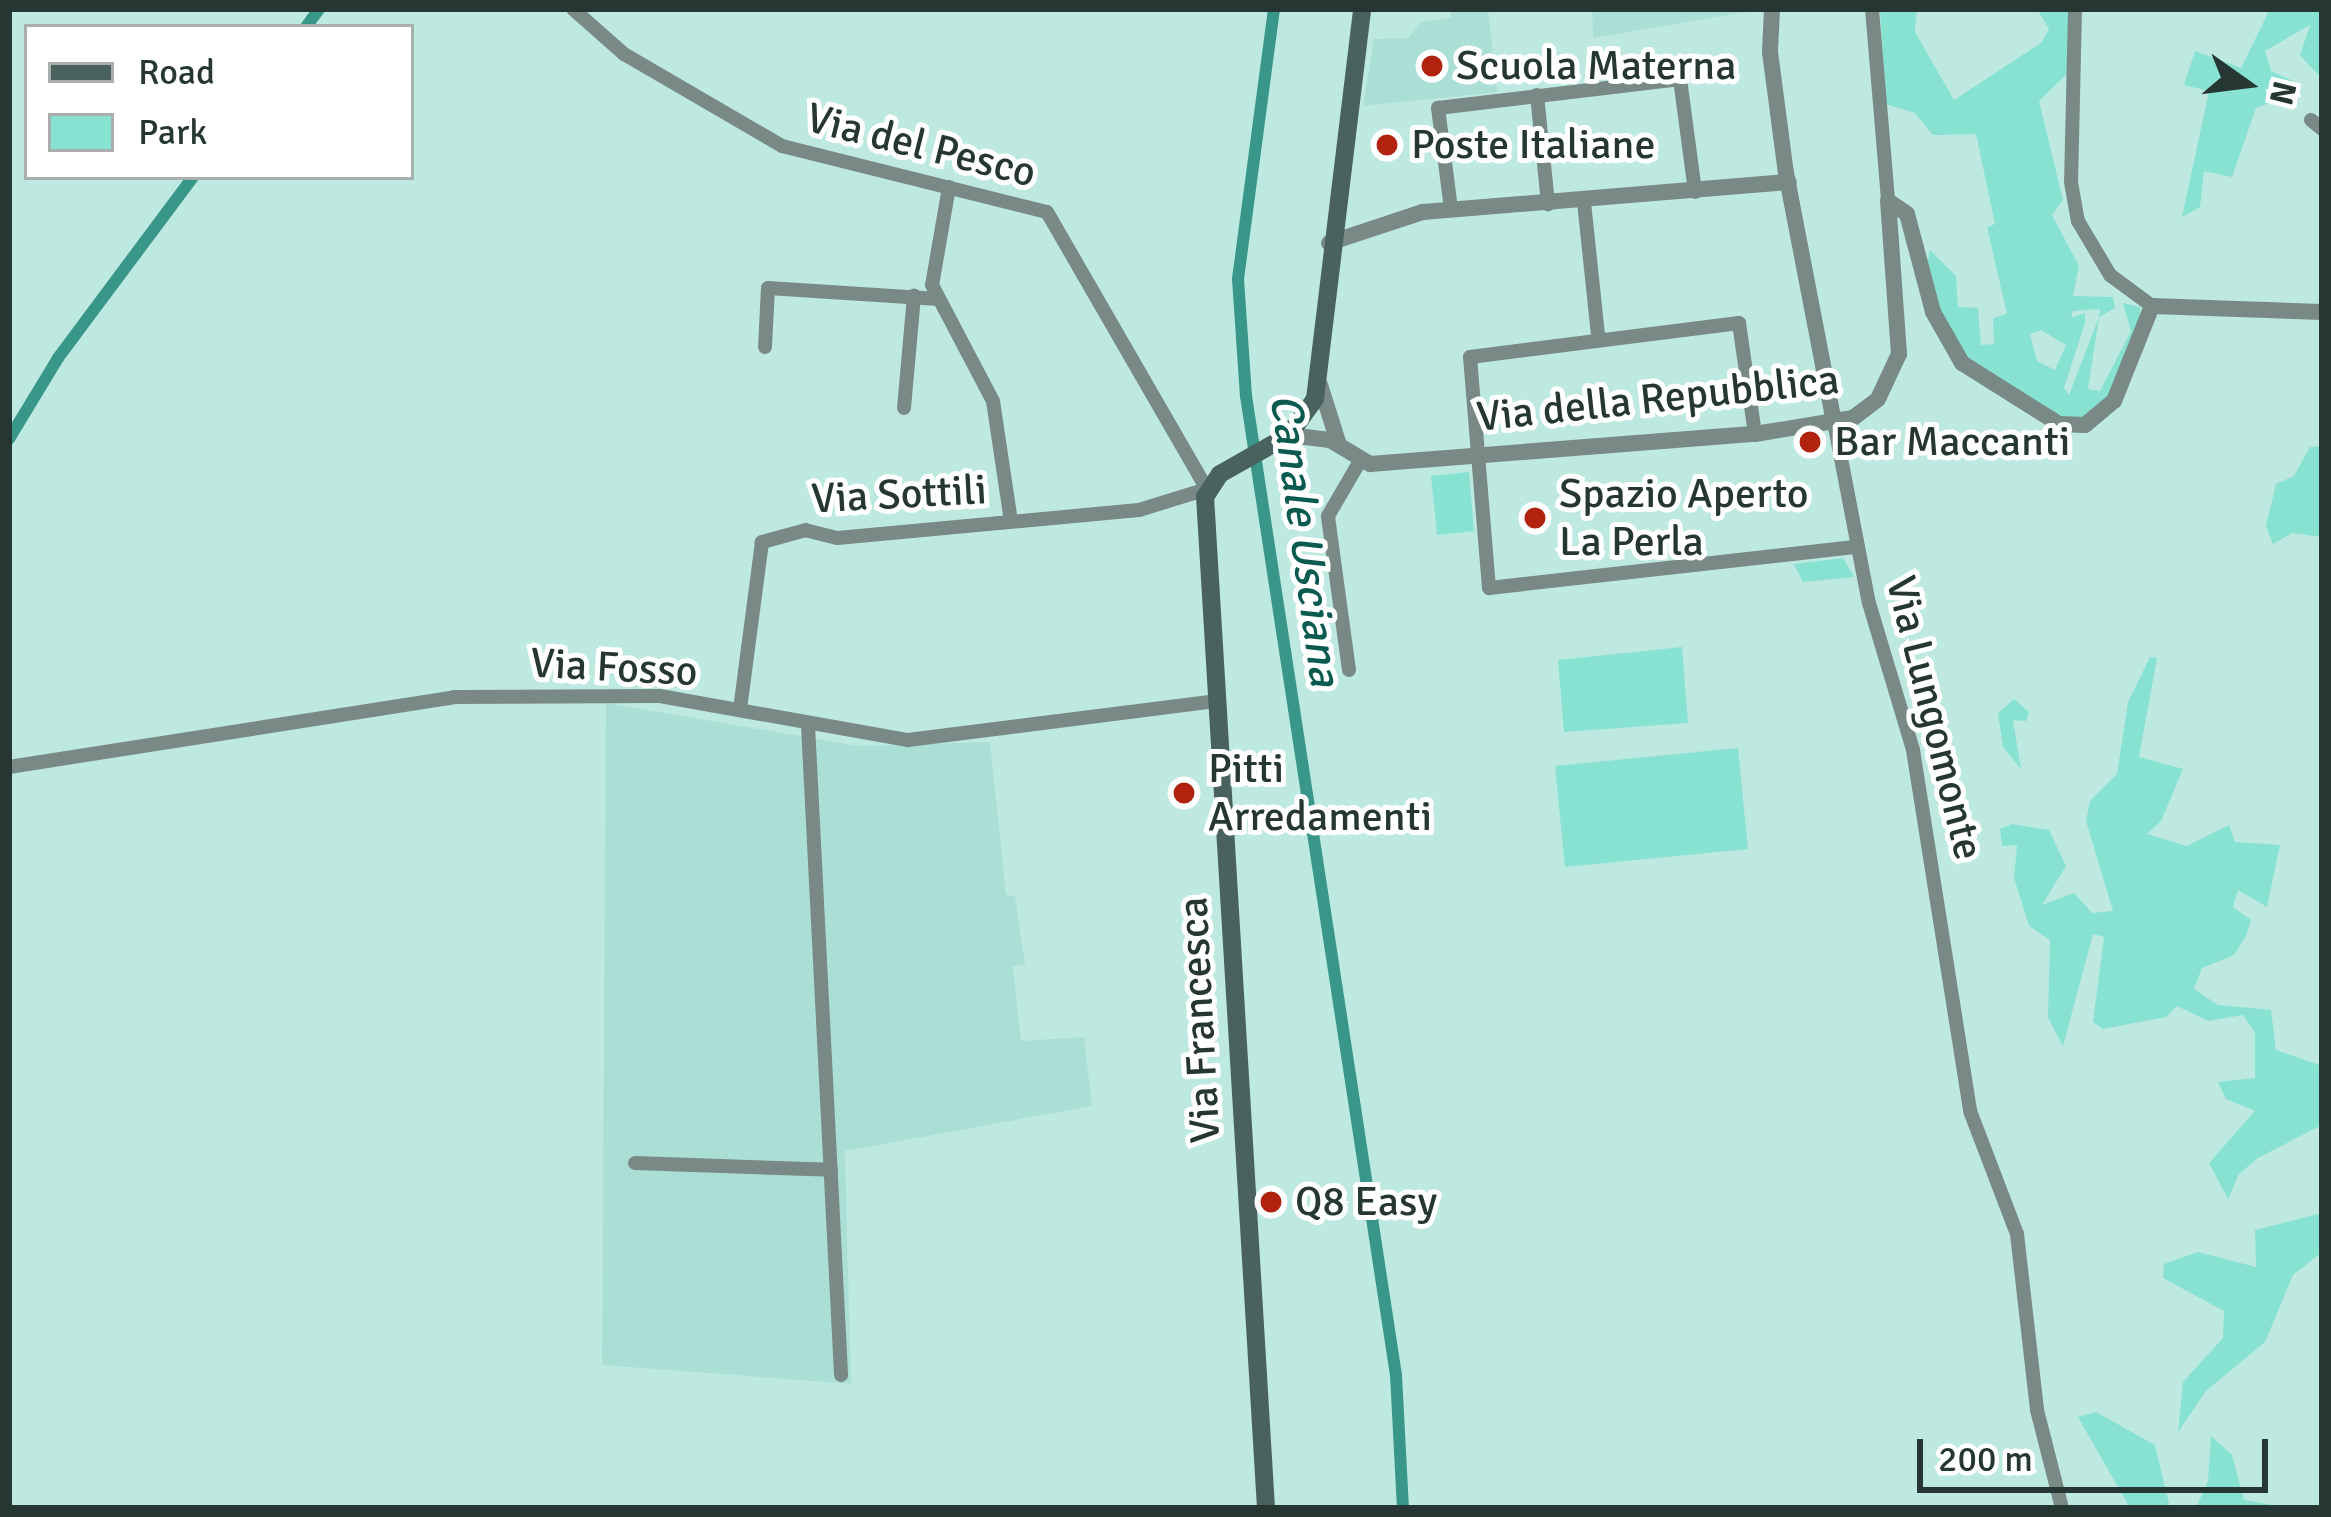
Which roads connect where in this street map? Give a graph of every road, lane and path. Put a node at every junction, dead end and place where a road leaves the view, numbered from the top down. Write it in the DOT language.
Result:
graph roads {
  1 [pos="573,9"];
  2 [pos="1362,9"];
  3 [pos="1772,9"];
  4 [pos="1872,9"];
  5 [pos="2075,9"];
  6 [pos="1537,94"];
  7 [pos="1787,178"];
  8 [pos="949,187"];
  9 [pos="1695,192"];
  10 [pos="1888,201"];
  11 [pos="1584,202"];
  12 [pos="1548,204"];
  13 [pos="1451,209"];
  14 [pos="1329,243"];
  15 [pos="914,295"];
  16 [pos="938,299"];
  17 [pos="2152,306"];
  18 [pos="2322,312"];
  19 [pos="1598,335"];
  20 [pos="765,347"];
  21 [pos="1319,381"];
  22 [pos="904,408"];
  23 [pos="1305,417"];
  24 [pos="1834,422"];
  25 [pos="1755,434"];
  26 [pos="1289,435"];
  27 [pos="1334,439"];
  28 [pos="1479,456"];
  29 [pos="1360,461"];
  30 [pos="1213,481"];
  31 [pos="1011,522"];
  32 [pos="1857,547"];
  33 [pos="1349,670"];
  34 [pos="1216,700"];
  35 [pos="740,710"];
  36 [pos="808,725"];
  37 [pos="9,767"];
  38 [pos="634,1162"];
  39 [pos="831,1170"];
  40 [pos="841,1375"];
  41 [pos="1266,1508"];
  42 [pos="2062,1508"];
  1 -- 8 [label="street, Via del Pesco"];
  2 -- 14 [label="main road"];
  3 -- 7 [label="street, Via Lungomonte"];
  4 -- 10 [label="street, Via della Repubblica"];
  5 -- 17 [label="street"];
  6 -- 9 [label="street"];
  6 -- 12 [label="street"];
  6 -- 13 [label="street"];
  7 -- 9 [label="street"];
  7 -- 24 [label="street, Via Lungomonte"];
  8 -- 16 [label="street"];
  8 -- 30 [label="street, Via del Pesco"];
  9 -- 11 [label="street"];
  10 -- 17 [label="street"];
  10 -- 24 [label="street, Via della Repubblica"];
  11 -- 12 [label="street"];
  11 -- 19 [label="street"];
  12 -- 13 [label="street"];
  13 -- 14 [label="street"];
  14 -- 21 [label="main road"];
  15 -- 16 [label="street"];
  15 -- 20 [label="street"];
  15 -- 22 [label="street"];
  16 -- 31 [label="street"];
  17 -- 18 [label="street"];
  19 -- 25 [label="street"];
  19 -- 28 [label="street"];
  21 -- 23 [label="main road"];
  21 -- 27 [label="street"];
  23 -- 26 [label="main road"];
  23 -- 27 [label="street"];
  24 -- 25 [label="street, Via della Repubblica"];
  24 -- 32 [label="street, Via Lungomonte"];
  25 -- 28 [label="street, Via della Repubblica"];
  26 -- 27 [label="street"];
  26 -- 30 [label="main road"];
  27 -- 29 [label="street"];
  28 -- 29 [label="street, Via della Repubblica"];
  28 -- 32 [label="street"];
  29 -- 33 [label="street"];
  30 -- 31 [label="street, Via Sottili"];
  30 -- 34 [label="main road, Via Francesca"];
  31 -- 35 [label="street, Via Sottili"];
  32 -- 42 [label="street, Via Lungomonte"];
  34 -- 36 [label="street, Via Fosso"];
  34 -- 41 [label="main road, Via Francesca"];
  35 -- 36 [label="street, Via Fosso"];
  35 -- 37 [label="street, Via Fosso"];
  36 -- 39 [label="street"];
  38 -- 39 [label="street"];
  39 -- 40 [label="street"];
}
